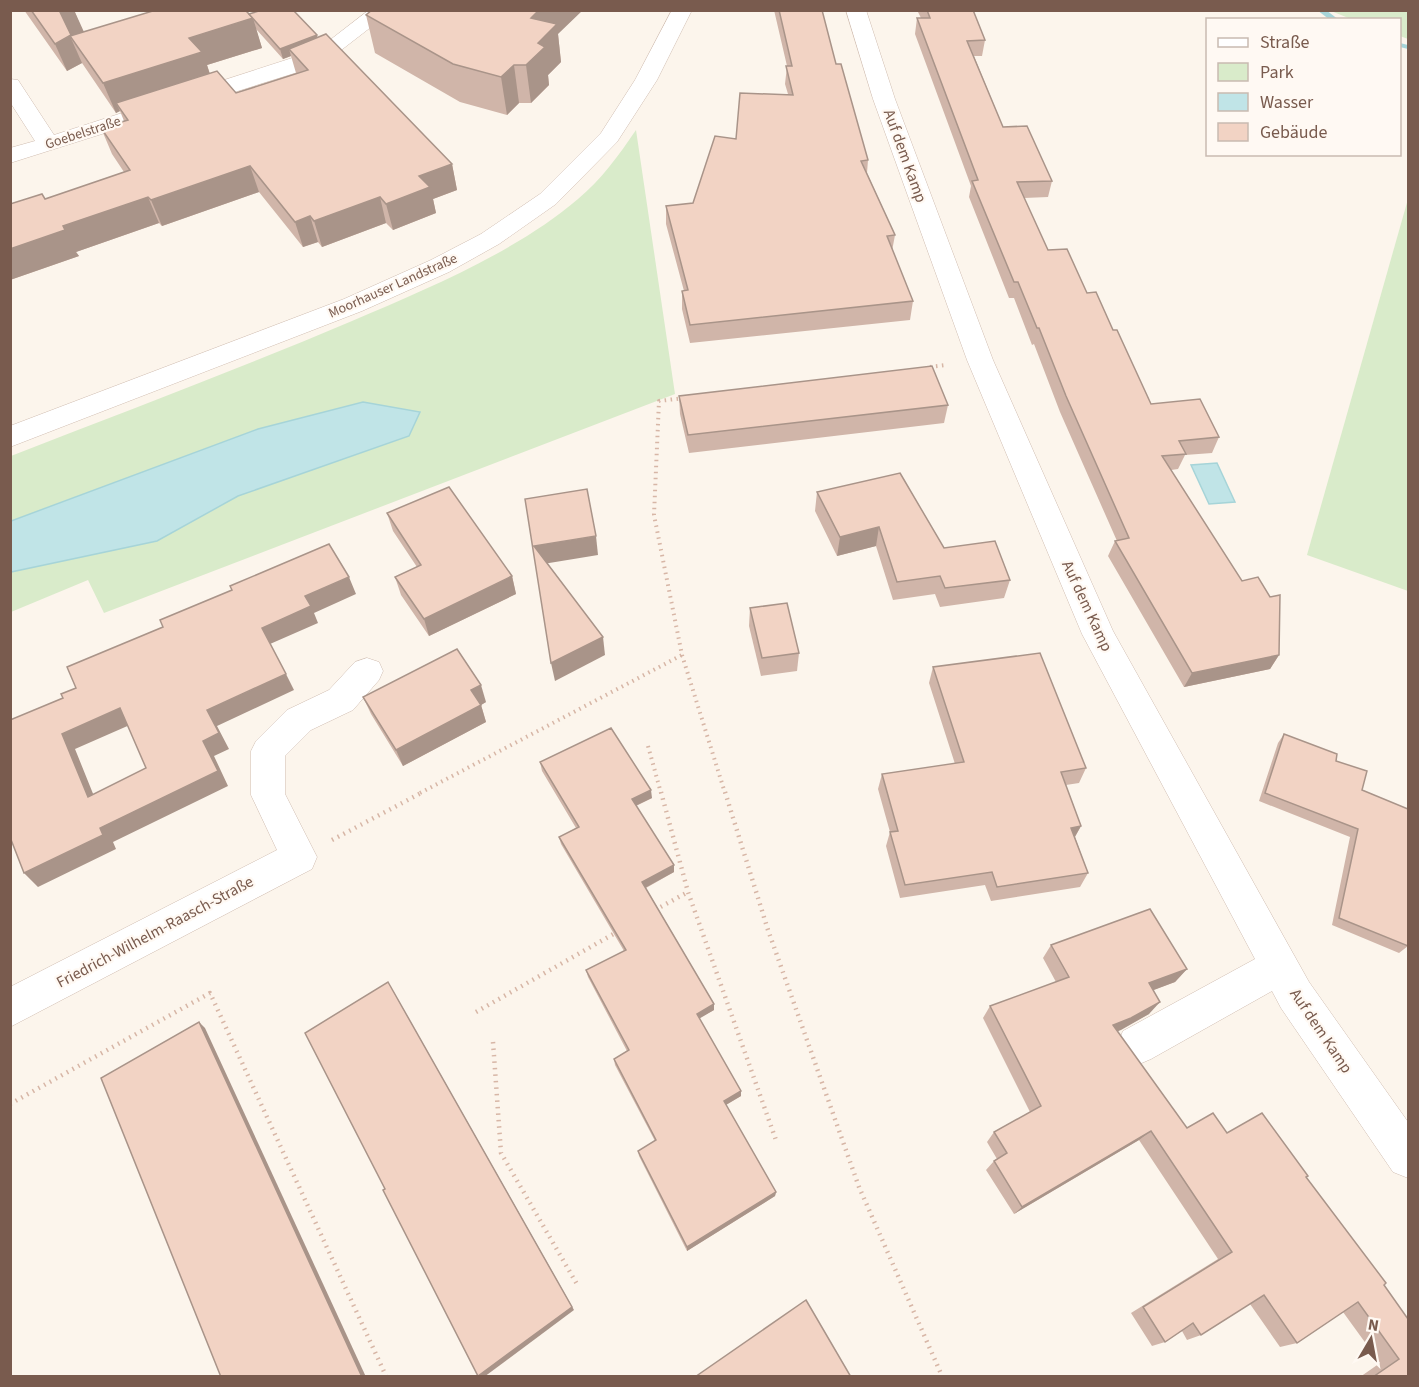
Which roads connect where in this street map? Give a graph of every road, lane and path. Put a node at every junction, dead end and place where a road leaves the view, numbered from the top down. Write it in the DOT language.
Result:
graph roads {
  1 [pos="383,10"];
  2 [pos="682,10"];
  3 [pos="856,10"];
  4 [pos="10,85"];
  5 [pos="50,144"];
  6 [pos="10,156"];
  7 [pos="980,360"];
  8 [pos="920,368"];
  9 [pos="695,397"];
  10 [pos="10,438"];
  11 [pos="682,655"];
  12 [pos="367,671"];
  13 [pos="648,746"];
  14 [pos="299,857"];
  15 [pos="688,892"];
  16 [pos="648,915"];
  17 [pos="628,926"];
  18 [pos="1279,966"];
  19 [pos="10,1008"];
  20 [pos="476,1012"];
  21 [pos="493,1042"];
  22 [pos="1137,1044"];
  23 [pos="10,1104"];
  24 [pos="777,1143"];
  25 [pos="1408,1157"];
  26 [pos="578,1286"];
  27 [pos="386,1377"];
  28 [pos="942,1377"];
  1 -- 5 [label="street, Goebelstraße"];
  2 -- 10 [label="street, Moorhauser Landstraße"];
  3 -- 7 [label="street, Auf dem Kamp"];
  4 -- 5 [label="street"];
  5 -- 6 [label="street, Goebelstraße"];
  7 -- 8 [label="path"];
  7 -- 18 [label="street, Auf dem Kamp"];
  9 -- 11 [label="path"];
  11 -- 14 [label="path"];
  11 -- 28 [label="path"];
  12 -- 14 [label="street"];
  13 -- 15 [label="path"];
  14 -- 19 [label="street, Friedrich-Wilhelm-Raasch-Straße"];
  15 -- 16 [label="path"];
  15 -- 24 [label="path"];
  17 -- 20 [label="path"];
  18 -- 22 [label="street"];
  18 -- 25 [label="street, Auf dem Kamp"];
  21 -- 26 [label="path"];
  23 -- 27 [label="path"];
}
